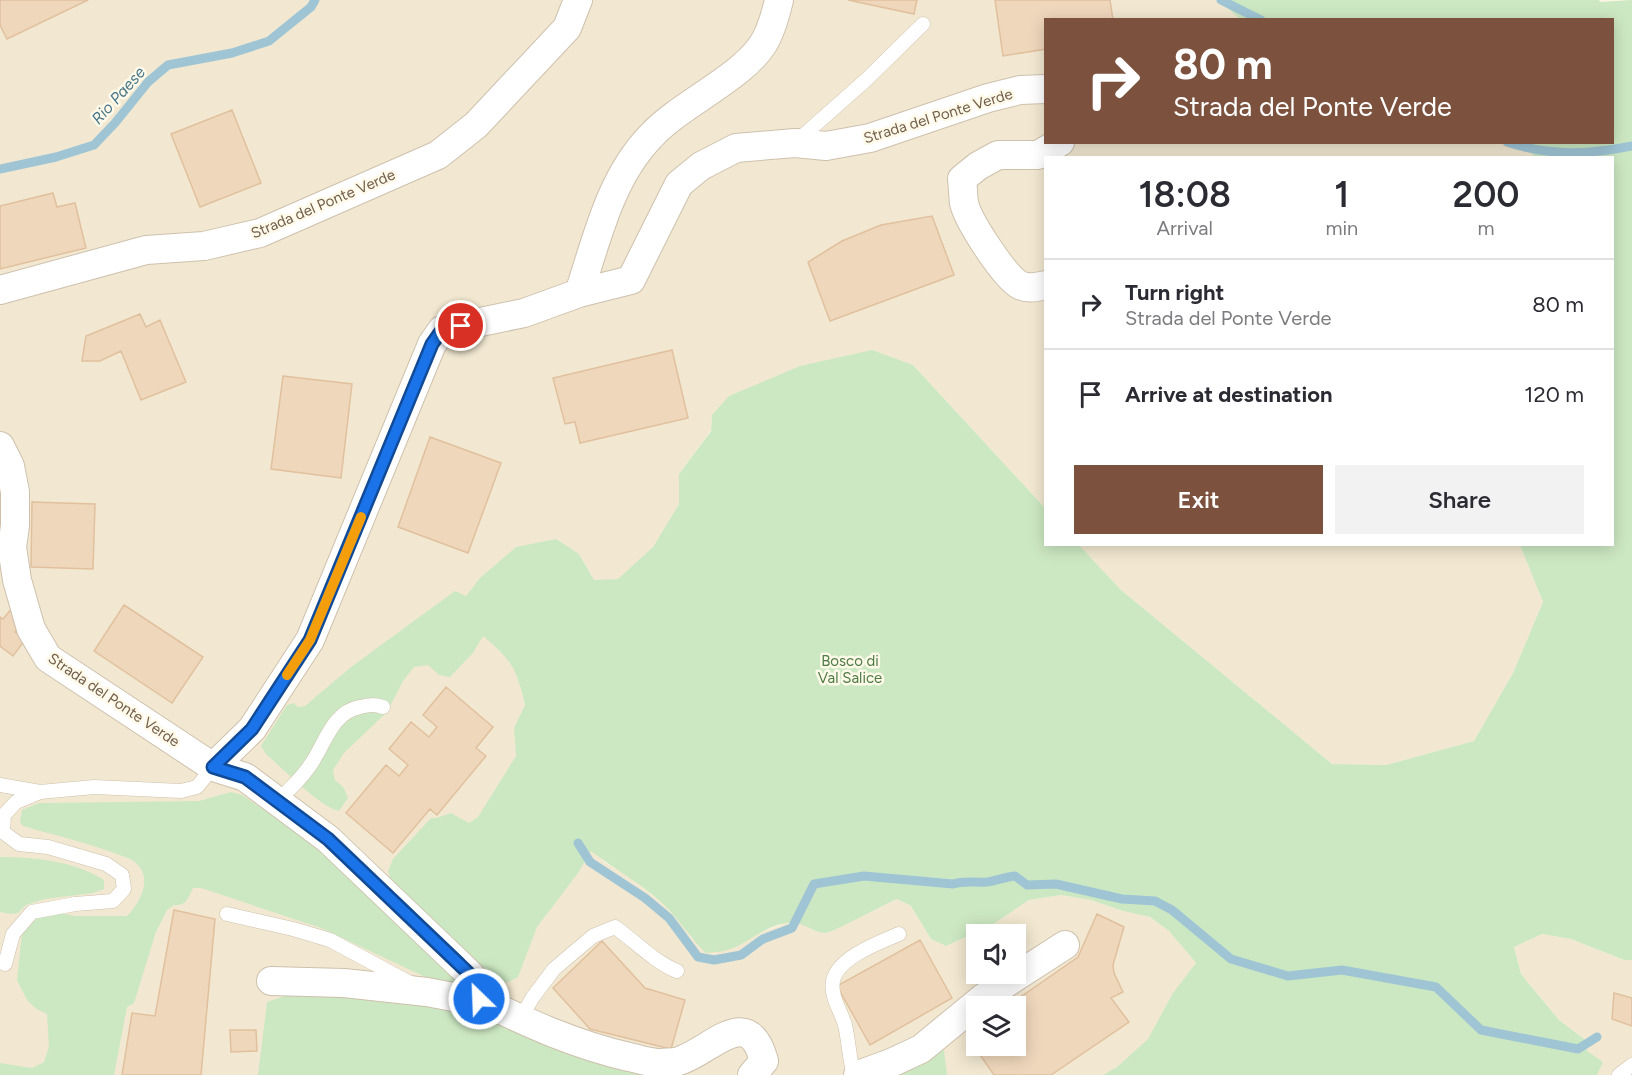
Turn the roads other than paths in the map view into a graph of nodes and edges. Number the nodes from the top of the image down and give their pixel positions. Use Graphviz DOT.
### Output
graph roads {
  1 [pos="578,0"];
  2 [pos="779,0"];
  3 [pos="922,24"];
  4 [pos="1044,89"];
  5 [pos="795,142"];
  6 [pos="1057,144"];
  7 [pos="1044,285"];
  8 [pos="0,290"];
  9 [pos="579,292"];
  10 [pos="0,446"];
  11 [pos="382,707"];
  12 [pos="213,767"];
  13 [pos="0,785"];
  14 [pos="40,792"];
  15 [pos="276,802"];
  16 [pos="2,816"];
  17 [pos="227,914"];
  18 [pos="899,934"];
  19 [pos="1065,945"];
  20 [pos="5,964"];
  21 [pos="677,971"];
  22 [pos="272,981"];
  23 [pos="427,992"];
  24 [pos="479,999"];
  25 [pos="520,1019"];
  26 [pos="1632,1065"];
  27 [pos="763,1070"];
  28 [pos="856,1075"];
  29 [pos="1619,1075"];
  1 -- 8 [label="street, Strada del Ponte Verde"];
  2 -- 9 [label="street"];
  3 -- 5 [label="lane"];
  4 -- 5 [label="street, Strada del Ponte Verde"];
  5 -- 9 [label="street, Strada del Ponte Verde"];
  6 -- 7 [label="street"];
  9 -- 12 [label="street, Strada del Ponte Verde"];
  10 -- 12 [label="street, Strada del Ponte Verde"];
  11 -- 15 [label="lane"];
  12 -- 14 [label="lane"];
  12 -- 15 [label="street, Strada del Ponte Verde"];
  13 -- 14 [label="lane"];
  14 -- 16 [label="lane"];
  15 -- 24 [label="street, Strada del Ponte Verde"];
  16 -- 20 [label="lane"];
  17 -- 23 [label="lane"];
  18 -- 28 [label="lane"];
  19 -- 28 [label="street"];
  21 -- 25 [label="lane"];
  22 -- 23 [label="street"];
  23 -- 24 [label="street"];
  24 -- 25 [label="street"];
  25 -- 27 [label="street"];
  26 -- 29 [label="lane"];
}
